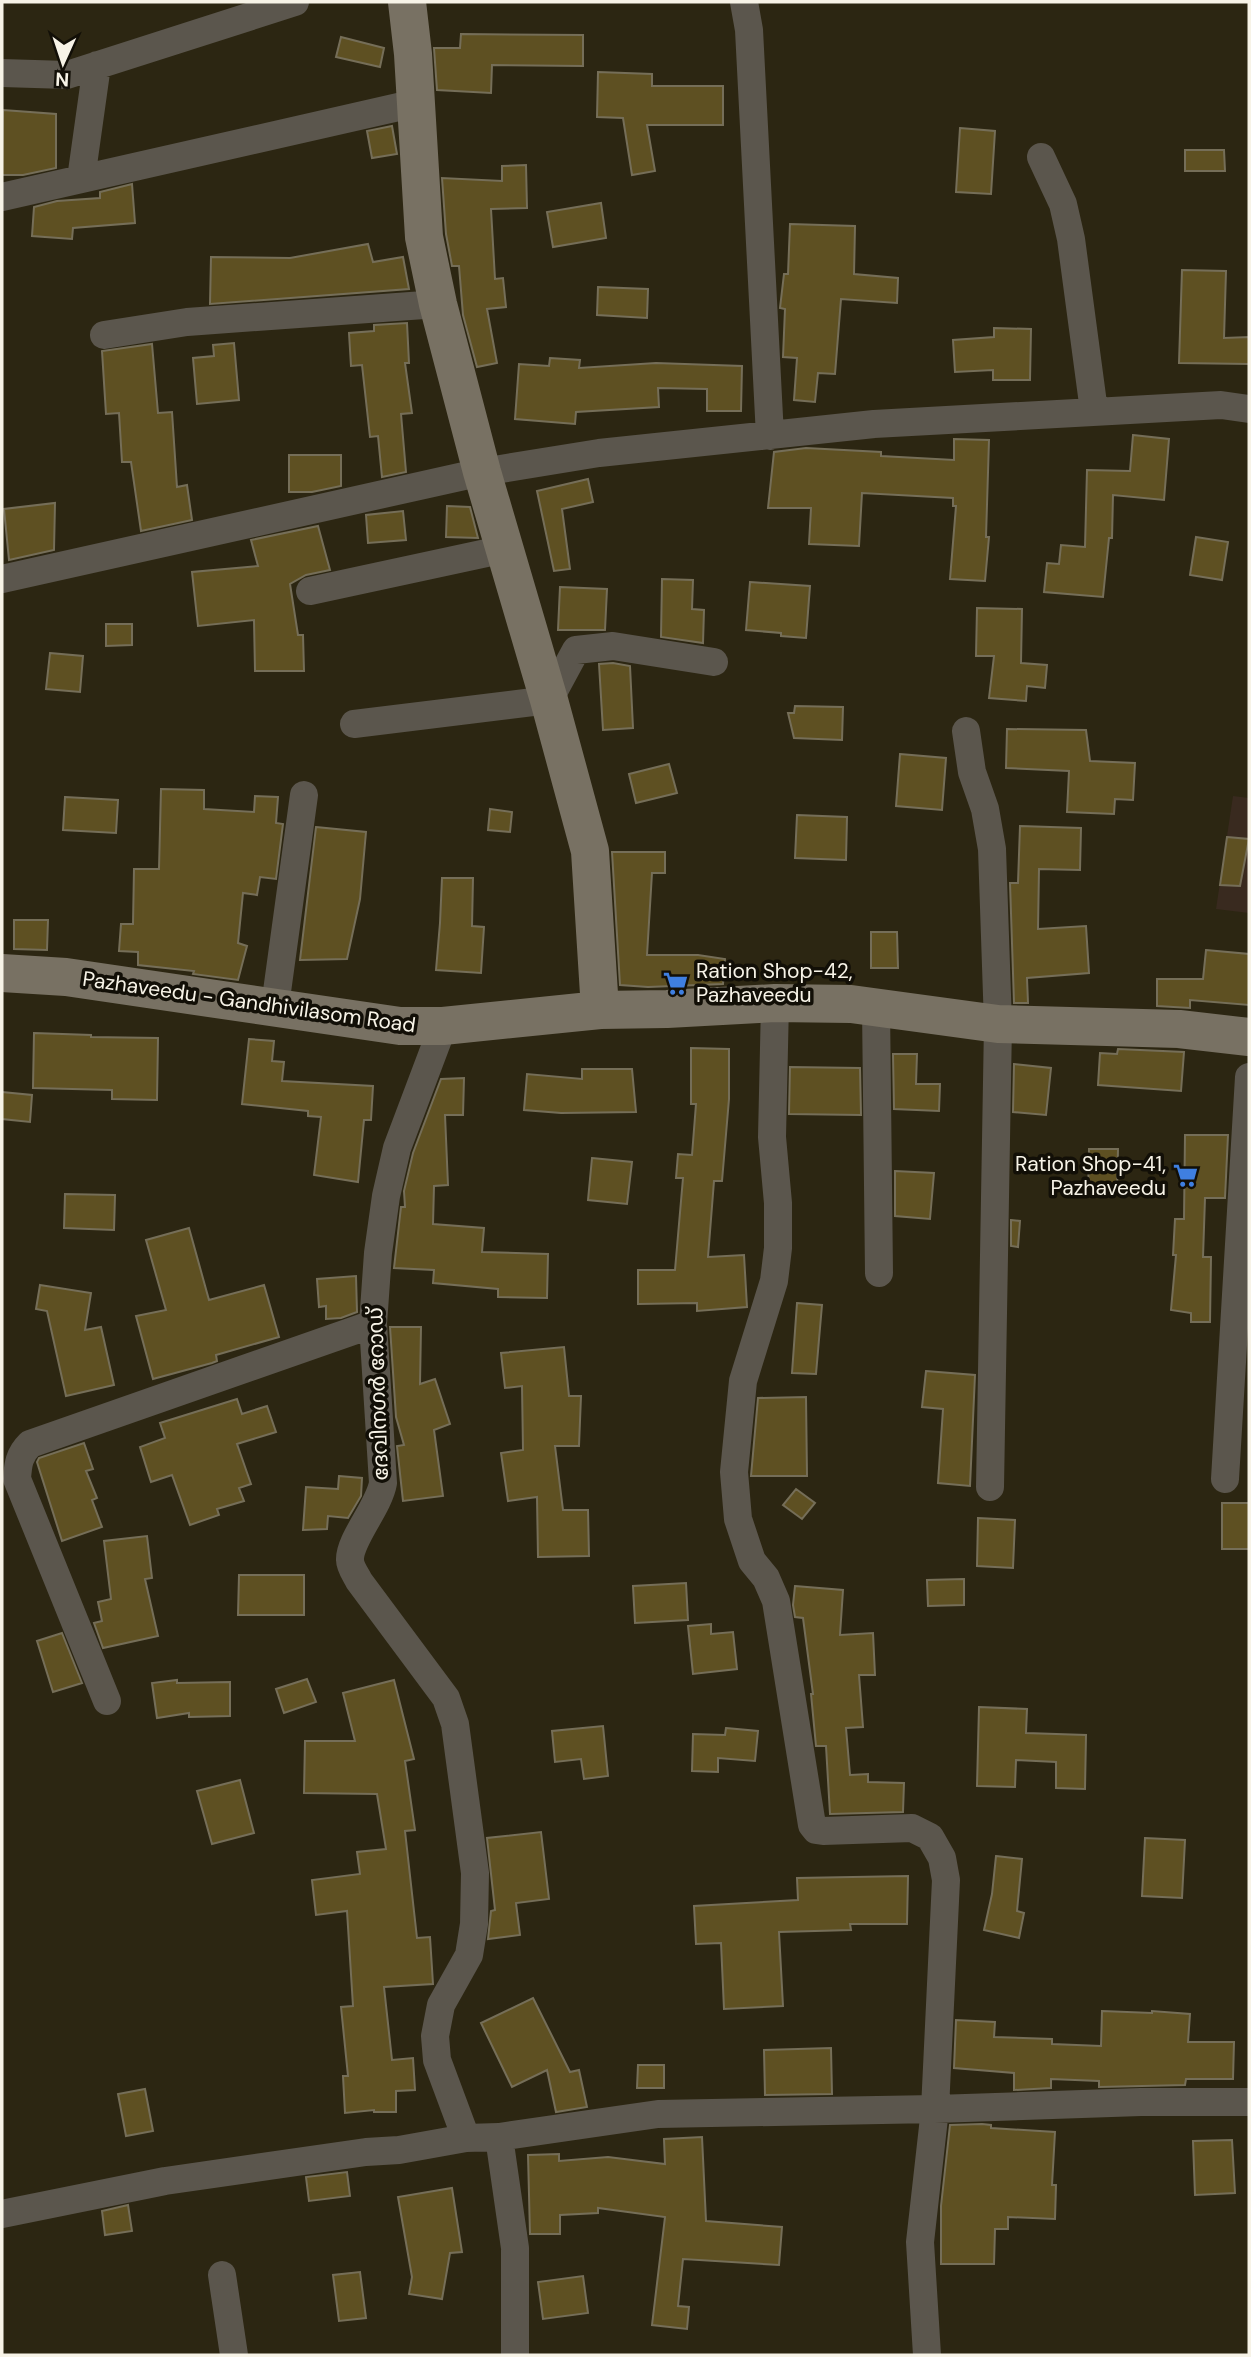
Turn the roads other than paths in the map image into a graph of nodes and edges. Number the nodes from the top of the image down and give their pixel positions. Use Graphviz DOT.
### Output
graph roads {
  1 [pos="295,2"];
  2 [pos="407,2"];
  3 [pos="744,2"];
  4 [pos="97,65"];
  5 [pos="2,73"];
  6 [pos="416,103"];
  7 [pos="1041,157"];
  8 [pos="81,179"];
  9 [pos="2,197"];
  10 [pos="438,304"];
  11 [pos="104,335"];
  12 [pos="1249,409"];
  13 [pos="1094,411"];
  14 [pos="769,436"];
  15 [pos="482,472"];
  16 [pos="505,548"];
  17 [pos="2,579"];
  18 [pos="310,591"];
  19 [pos="714,662"];
  20 [pos="549,700"];
  21 [pos="354,724"];
  22 [pos="965,731"];
  23 [pos="304,795"];
  24 [pos="2,973"];
  25 [pos="775,1003"];
  26 [pos="275,1006"];
  27 [pos="876,1007"];
  28 [pos="600,1010"];
  29 [pos="998,1024"];
  30 [pos="443,1026"];
  31 [pos="1249,1037"];
  32 [pos="1249,1077"];
  33 [pos="1247,1149"];
  34 [pos="879,1273"];
  35 [pos="373,1324"];
  36 [pos="10,1463"];
  37 [pos="1225,1479"];
  38 [pos="990,1487"];
  39 [pos="107,1701"];
  40 [pos="1249,2102"];
  41 [pos="935,2109"];
  42 [pos="499,2137"];
  43 [pos="466,2138"];
  44 [pos="2,2214"];
  45 [pos="222,2276"];
  46 [pos="234,2355"];
  47 [pos="515,2355"];
  48 [pos="927,2355"];
  1 -- 4 [label="street"];
  2 -- 6 [label="street"];
  3 -- 14 [label="street"];
  4 -- 5 [label="street"];
  4 -- 8 [label="street"];
  6 -- 8 [label="street"];
  6 -- 10 [label="street"];
  7 -- 13 [label="street"];
  8 -- 9 [label="street"];
  10 -- 11 [label="street"];
  10 -- 15 [label="street"];
  12 -- 13 [label="street"];
  13 -- 14 [label="street"];
  14 -- 15 [label="street"];
  15 -- 16 [label="street"];
  15 -- 17 [label="street"];
  16 -- 18 [label="street"];
  16 -- 20 [label="street"];
  19 -- 20 [label="street"];
  20 -- 21 [label="street"];
  20 -- 28 [label="street"];
  22 -- 29 [label="street"];
  23 -- 26 [label="street"];
  24 -- 26 [label="street, Pazhaveedu - Gandhivilasom Road"];
  25 -- 27 [label="street, Pazhaveedu - Gandhivilasom Road"];
  25 -- 28 [label="street, Pazhaveedu - Gandhivilasom Road"];
  25 -- 41 [label="street"];
  26 -- 30 [label="street, Pazhaveedu - Gandhivilasom Road"];
  27 -- 29 [label="street, Pazhaveedu - Gandhivilasom Road"];
  27 -- 34 [label="street"];
  28 -- 30 [label="street, Pazhaveedu - Gandhivilasom Road"];
  29 -- 31 [label="street, Pazhaveedu - Gandhivilasom Road"];
  29 -- 38 [label="street"];
  30 -- 35 [label="street, ദേവിനഗർ റോഡ്"];
  32 -- 33 [label="street"];
  33 -- 37 [label="street"];
  35 -- 36 [label="street"];
  35 -- 43 [label="street, ദേവിനഗർ റോഡ്"];
  36 -- 39 [label="street"];
  40 -- 41 [label="street"];
  41 -- 42 [label="street"];
  41 -- 48 [label="street"];
  42 -- 43 [label="street"];
  42 -- 47 [label="street"];
  43 -- 44 [label="street"];
  45 -- 46 [label="street"];
}
